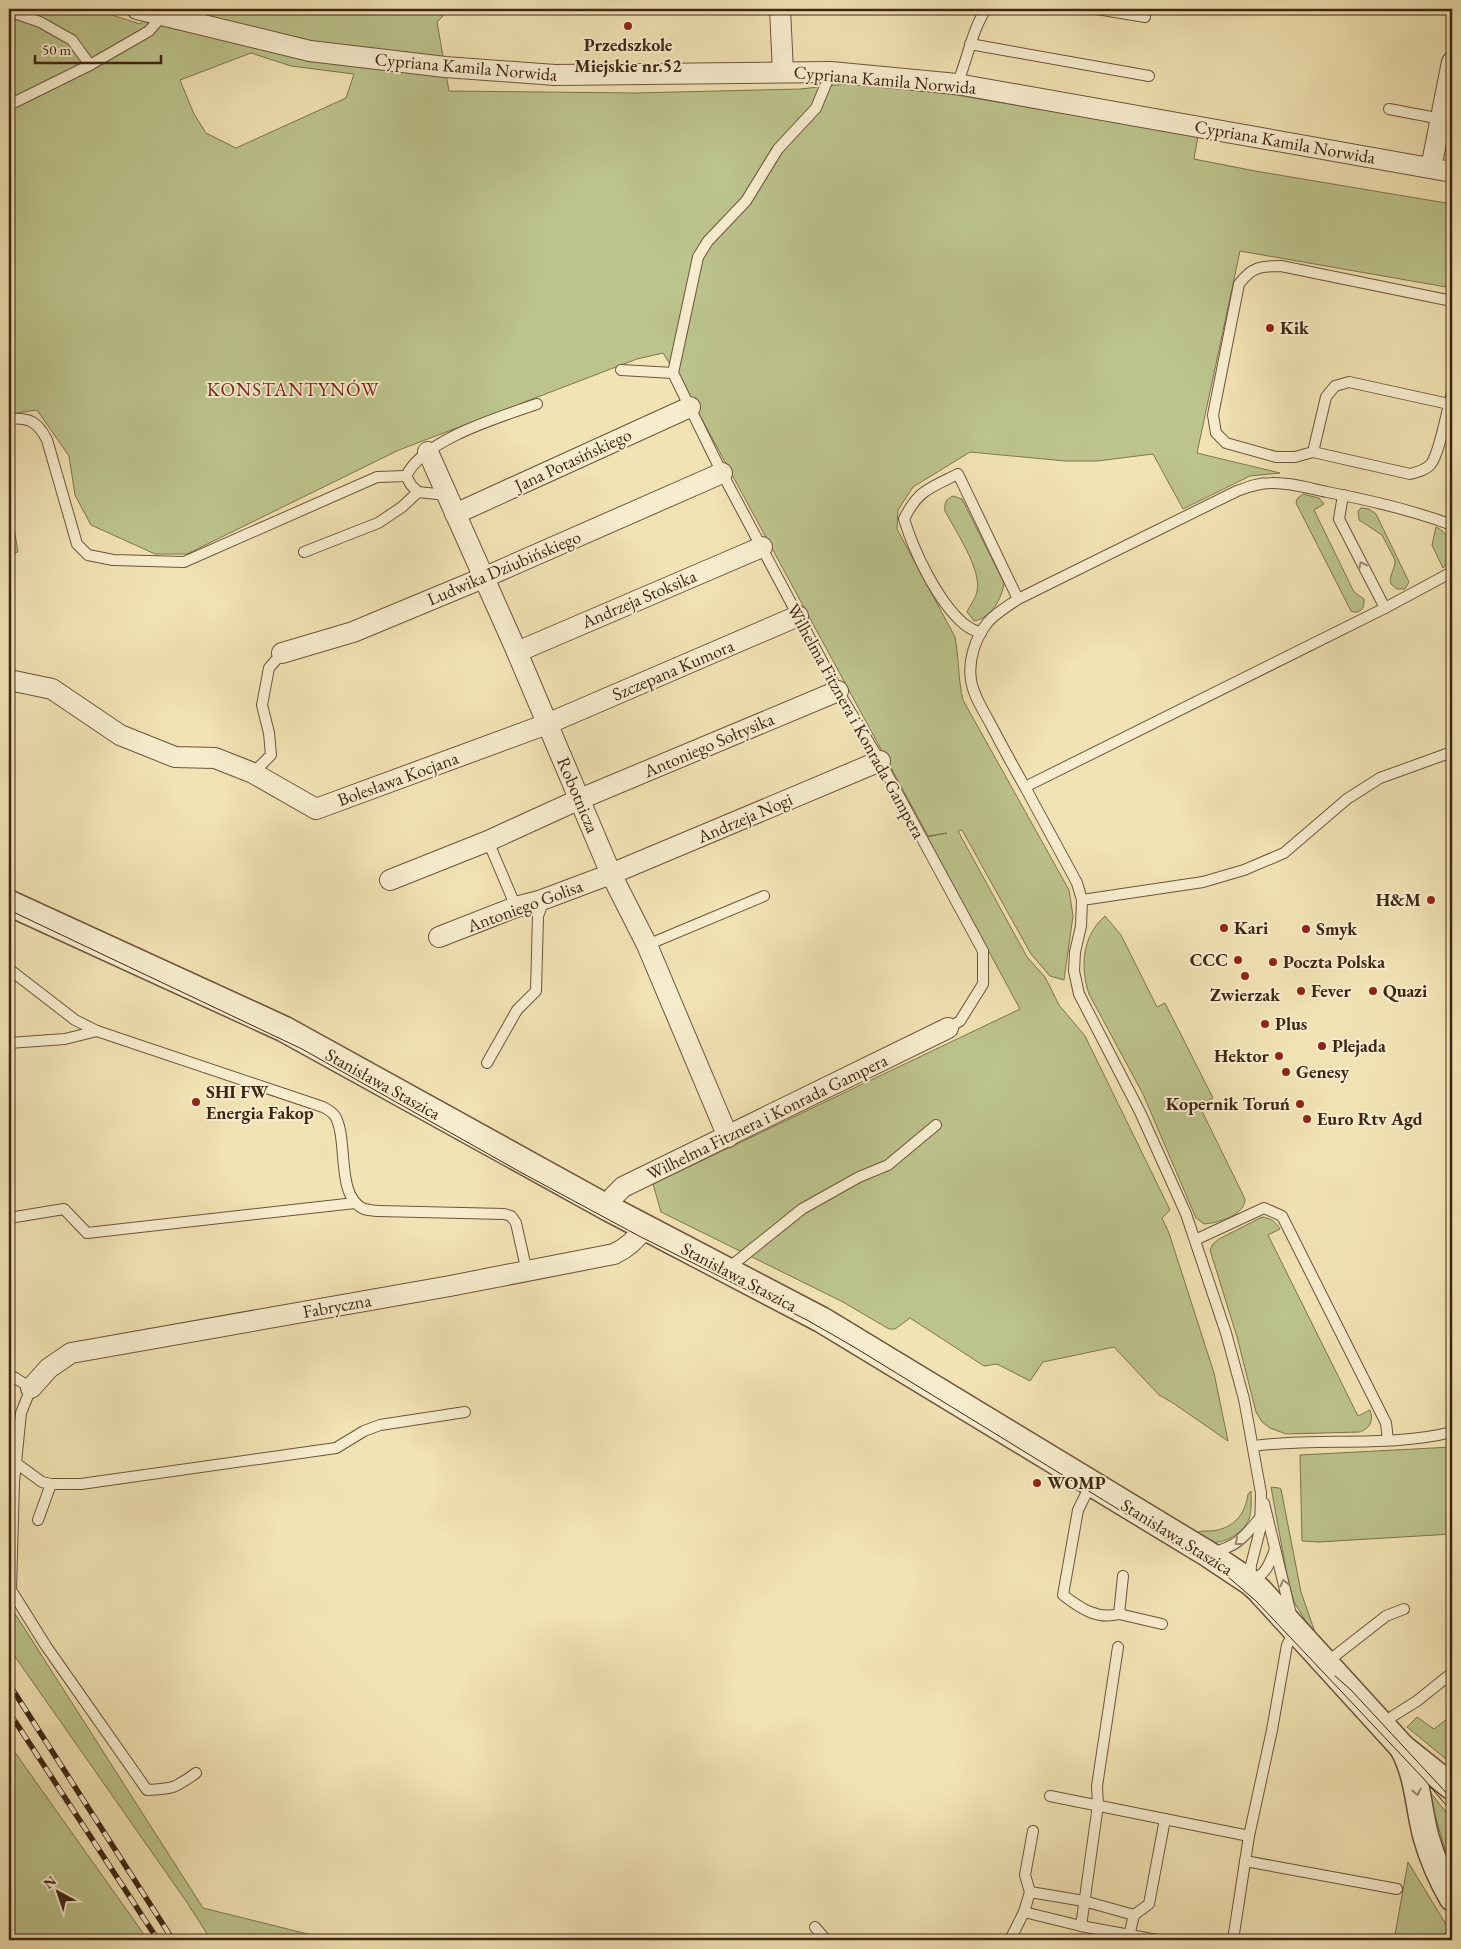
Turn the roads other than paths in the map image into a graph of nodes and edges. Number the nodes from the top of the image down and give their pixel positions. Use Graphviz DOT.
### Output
graph roads {
  1 [pos="780,9"];
  2 [pos="986,9"];
  3 [pos="1097,9"];
  4 [pos="9,11"];
  5 [pos="147,11"];
  6 [pos="1145,17"];
  7 [pos="970,44"];
  8 [pos="1452,62"];
  9 [pos="90,65"];
  10 [pos="783,72"];
  11 [pos="831,72"];
  12 [pos="1149,76"];
  13 [pos="957,84"];
  14 [pos="9,105"];
  15 [pos="1389,109"];
  16 [pos="1447,120"];
  17 [pos="1431,168"];
  18 [pos="1452,172"];
  19 [pos="1452,301"];
  20 [pos="621,370"];
  21 [pos="673,373"];
  22 [pos="1452,393"];
  23 [pos="537,404"];
  24 [pos="1450,405"];
  25 [pos="690,407"];
  26 [pos="9,419"];
  27 [pos="428,452"];
  28 [pos="1313,452"];
  29 [pos="722,472"];
  30 [pos="406,476"];
  31 [pos="446,491"];
  32 [pos="418,492"];
  33 [pos="1343,495"];
  34 [pos="456,514"];
  35 [pos="1452,525"];
  36 [pos="762,547"];
  37 [pos="304,552"];
  38 [pos="1452,572"];
  39 [pos="483,578"];
  40 [pos="1018,599"];
  41 [pos="1385,608"];
  42 [pos="798,616"];
  43 [pos="981,633"];
  44 [pos="517,652"];
  45 [pos="282,653"];
  46 [pos="14,681"];
  47 [pos="838,691"];
  48 [pos="547,724"];
  49 [pos="1452,752"];
  50 [pos="880,761"];
  51 [pos="253,773"];
  52 [pos="1024,787"];
  53 [pos="580,799"];
  54 [pos="488,841"];
  55 [pos="611,874"];
  56 [pos="390,880"];
  57 [pos="764,896"];
  58 [pos="1082,900"];
  59 [pos="539,901"];
  60 [pos="9,903"];
  61 [pos="516,907"];
  62 [pos="439,937"];
  63 [pos="647,945"];
  64 [pos="9,969"];
  65 [pos="948,1028"];
  66 [pos="97,1031"];
  67 [pos="9,1043"];
  68 [pos="487,1063"];
  69 [pos="936,1125"];
  70 [pos="728,1137"];
  71 [pos="356,1203"];
  72 [pos="608,1208"];
  73 [pos="9,1218"];
  74 [pos="644,1228"];
  75 [pos="1195,1240"];
  76 [pos="527,1272"];
  77 [pos="730,1272"];
  78 [pos="9,1374"];
  79 [pos="31,1388"];
  80 [pos="465,1412"];
  81 [pos="1452,1432"];
  82 [pos="1388,1440"];
  83 [pos="1254,1446"];
  84 [pos="16,1463"];
  85 [pos="1091,1483"];
  86 [pos="51,1484"];
  87 [pos="1261,1493"];
  88 [pos="1260,1518"];
  89 [pos="38,1520"];
  90 [pos="1275,1548"];
  91 [pos="1208,1554"];
  92 [pos="1123,1576"];
  93 [pos="1250,1582"];
  94 [pos="1404,1609"];
  95 [pos="1119,1614"];
  96 [pos="1162,1624"];
  97 [pos="1295,1631"];
  98 [pos="1118,1647"];
  99 [pos="1328,1666"];
  100 [pos="1452,1673"];
  101 [pos="1382,1726"];
  102 [pos="1402,1748"];
  103 [pos="196,1773"];
  104 [pos="1452,1787"];
  105 [pos="1050,1796"];
  106 [pos="1098,1805"];
  107 [pos="1166,1819"];
  108 [pos="1033,1831"];
  109 [pos="1249,1836"];
  110 [pos="1245,1861"];
  111 [pos="1397,1890"];
  112 [pos="1030,1892"];
  113 [pos="1452,1898"];
  114 [pos="1084,1901"];
  115 [pos="1024,1912"];
  116 [pos="1134,1915"];
  117 [pos="1081,1926"];
  118 [pos="815,1927"];
  119 [pos="1129,1936"];
  120 [pos="826,1940"];
  121 [pos="1010,1940"];
  122 [pos="1157,1940"];
  123 [pos="1233,1940"];
  1 -- 10 [label="street"];
  2 -- 7 [label="lane"];
  3 -- 6 [label="lane"];
  4 -- 9 [label="lane"];
  5 -- 9 [label="lane"];
  5 -- 10 [label="street, Cypriana Kamila Norwida"];
  7 -- 12 [label="lane"];
  7 -- 13 [label="lane"];
  8 -- 16 [label="street"];
  9 -- 14 [label="lane"];
  10 -- 11 [label="street, Cypriana Kamila Norwida"];
  11 -- 13 [label="street, Cypriana Kamila Norwida"];
  11 -- 21 [label="lane"];
  13 -- 17 [label="street, Cypriana Kamila Norwida"];
  15 -- 16 [label="lane"];
  16 -- 17 [label="street"];
  17 -- 18 [label="street, Cypriana Kamila Norwida"];
  19 -- 28 [label="lane"];
  20 -- 21 [label="lane"];
  21 -- 25 [label="lane, Wilhelma Fitznera i Konrada Gampera"];
  22 -- 24 [label="lane"];
  23 -- 27 [label="lane"];
  24 -- 28 [label="lane"];
  24 -- 28 [label="lane"];
  25 -- 29 [label="lane, Wilhelma Fitznera i Konrada Gampera"];
  25 -- 34 [label="street, Jana Potasińskiego"];
  26 -- 30 [label="lane"];
  27 -- 30 [label="lane"];
  27 -- 31 [label="street, Robotnicza"];
  29 -- 36 [label="lane, Wilhelma Fitznera i Konrada Gampera"];
  29 -- 39 [label="street, Ludwika Dziubińskiego"];
  30 -- 32 [label="lane"];
  31 -- 32 [label="lane"];
  31 -- 34 [label="street, Robotnicza"];
  32 -- 37 [label="lane"];
  33 -- 35 [label="lane"];
  33 -- 40 [label="lane"];
  41 -- 33 [label="lane, one-way"];
  34 -- 39 [label="street, Robotnicza"];
  36 -- 42 [label="lane, Wilhelma Fitznera i Konrada Gampera"];
  36 -- 44 [label="street, Andrzeja Stoksika"];
  38 -- 41 [label="lane"];
  39 -- 44 [label="street, Robotnicza"];
  39 -- 45 [label="street, Ludwika Dziubińskiego"];
  40 -- 43 [label="lane"];
  40 -- 43 [label="lane"];
  41 -- 52 [label="lane"];
  42 -- 47 [label="lane, Wilhelma Fitznera i Konrada Gampera"];
  42 -- 48 [label="street, Szczepana Kumora"];
  43 -- 52 [label="lane"];
  44 -- 48 [label="street, Robotnicza"];
  45 -- 51 [label="lane"];
  46 -- 51 [label="street, Bolesława Kocjana"];
  47 -- 50 [label="lane, Wilhelma Fitznera i Konrada Gampera"];
  47 -- 53 [label="street, Antoniego Sołtysika"];
  48 -- 51 [label="street, Bolesława Kocjana"];
  48 -- 53 [label="street, Robotnicza"];
  49 -- 58 [label="lane"];
  50 -- 55 [label="street, Andrzeja Nogi"];
  50 -- 65 [label="lane, Wilhelma Fitznera i Konrada Gampera"];
  52 -- 58 [label="lane"];
  53 -- 54 [label="street, Antoniego Sołtysika"];
  53 -- 55 [label="street, Robotnicza"];
  54 -- 56 [label="street, Antoniego Sołtysika"];
  54 -- 61 [label="lane"];
  55 -- 59 [label="street, Antoniego Golisa"];
  55 -- 63 [label="street, Robotnicza"];
  57 -- 63 [label="lane"];
  58 -- 75 [label="lane"];
  59 -- 61 [label="street, Antoniego Golisa"];
  59 -- 68 [label="lane"];
  60 -- 72 [label="street, Stanisława Staszica"];
  61 -- 62 [label="street, Antoniego Golisa"];
  63 -- 70 [label="street, Robotnicza"];
  64 -- 66 [label="lane"];
  65 -- 70 [label="street, Wilhelma Fitznera i Konrada Gampera"];
  66 -- 67 [label="lane"];
  66 -- 71 [label="lane"];
  69 -- 77 [label="lane"];
  70 -- 72 [label="street, Wilhelma Fitznera i Konrada Gampera"];
  71 -- 73 [label="lane"];
  71 -- 76 [label="lane"];
  72 -- 74 [label="street, Stanisława Staszica"];
  74 -- 76 [label="street, Fabryczna"];
  74 -- 77 [label="street, Stanisława Staszica"];
  75 -- 82 [label="lane"];
  75 -- 83 [label="lane"];
  76 -- 79 [label="street, Fabryczna"];
  77 -- 85 [label="street, Stanisława Staszica"];
  78 -- 79 [label="lane"];
  79 -- 84 [label="lane"];
  80 -- 86 [label="lane"];
  81 -- 82 [label="lane"];
  82 -- 83 [label="lane"];
  83 -- 87 [label="lane"];
  84 -- 86 [label="lane"];
  84 -- 103 [label="lane"];
  85 -- 91 [label="street, Stanisława Staszica"];
  85 -- 95 [label="lane"];
  86 -- 89 [label="lane"];
  87 -- 88 [label="lane"];
  87 -- 90 [label="lane"];
  88 -- 91 [label="lane, one-way"];
  88 -- 93 [label="lane"];
  90 -- 93 [label="lane"];
  97 -- 90 [label="lane, one-way"];
  91 -- 93 [label="street, Stanisława Staszica"];
  92 -- 95 [label="lane"];
  93 -- 97 [label="street, Stanisława Staszica"];
  94 -- 99 [label="lane"];
  95 -- 96 [label="lane"];
  97 -- 99 [label="street, Stanisława Staszica"];
  97 -- 109 [label="lane"];
  98 -- 106 [label="lane"];
  99 -- 101 [label="street, Stanisława Staszica"];
  100 -- 101 [label="lane"];
  101 -- 102 [label="street, Stanisława Staszica"];
  102 -- 104 [label="street, Stanisława Staszica"];
  102 -- 113 [label="street, Stanisława Staszica, one-way"];
  105 -- 106 [label="lane"];
  106 -- 107 [label="lane"];
  106 -- 114 [label="lane"];
  107 -- 109 [label="lane"];
  107 -- 116 [label="lane"];
  108 -- 112 [label="lane"];
  109 -- 110 [label="lane"];
  110 -- 111 [label="lane"];
  110 -- 123 [label="lane"];
  112 -- 114 [label="lane"];
  112 -- 115 [label="lane"];
  114 -- 116 [label="lane"];
  114 -- 117 [label="lane"];
  115 -- 117 [label="lane"];
  115 -- 121 [label="lane"];
  116 -- 119 [label="lane"];
  117 -- 119 [label="lane"];
  118 -- 120 [label="lane"];
  119 -- 122 [label="lane"];
}
